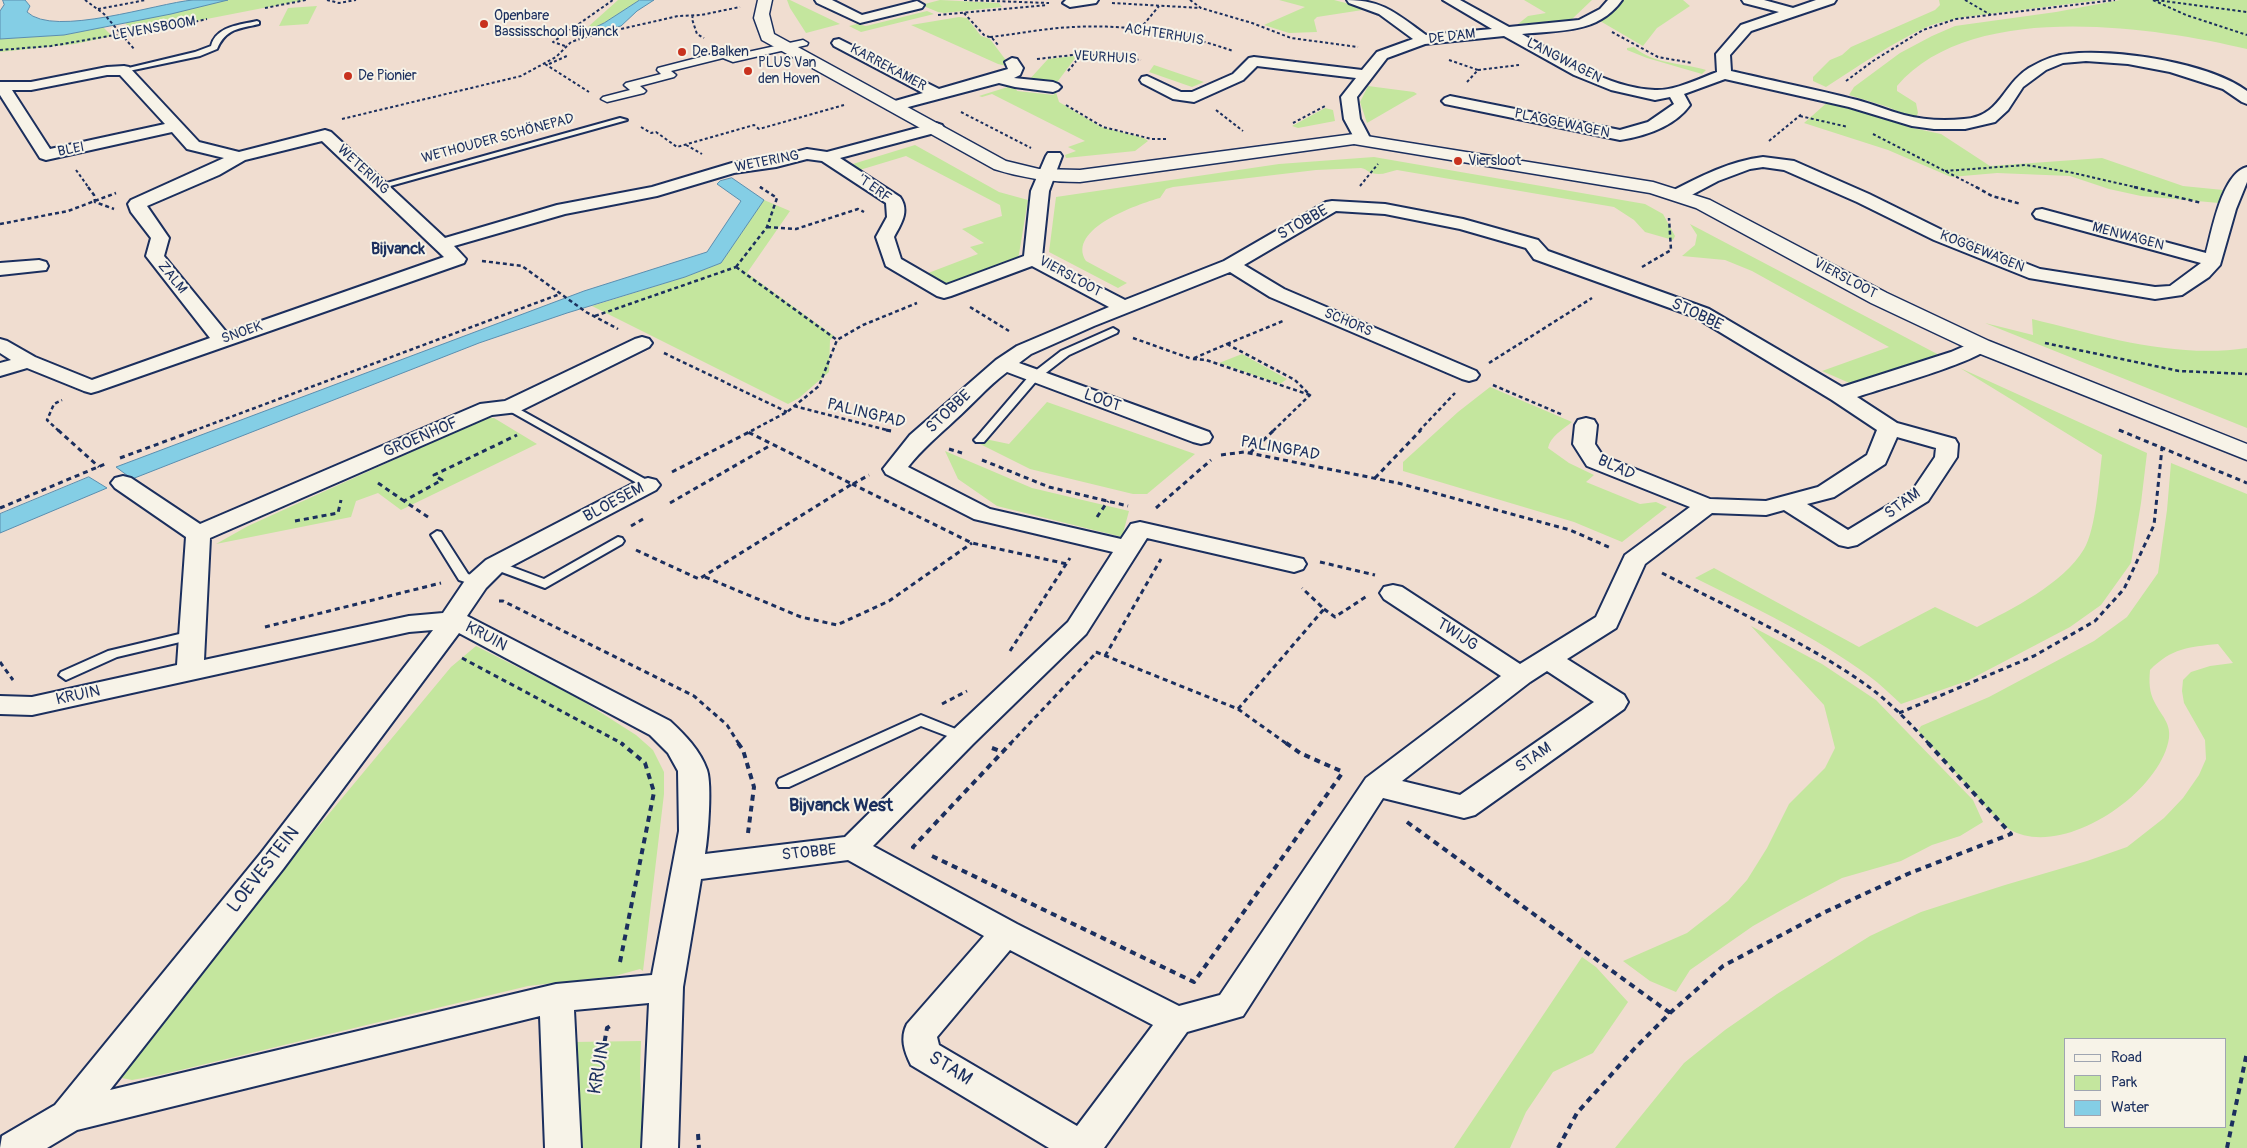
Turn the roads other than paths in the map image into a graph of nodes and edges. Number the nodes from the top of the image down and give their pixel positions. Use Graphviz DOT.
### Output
graph roads {
  1 [pos="822,0"];
  2 [pos="1090,0"];
  3 [pos="1354,0"];
  4 [pos="1450,0"];
  5 [pos="1749,0"];
  6 [pos="1828,0"];
  7 [pos="764,2"];
  8 [pos="1070,3"];
  9 [pos="1606,3"];
  10 [pos="918,4"];
  11 [pos="1793,12"];
  12 [pos="257,23"];
  13 [pos="1506,31"];
  14 [pos="1423,40"];
  15 [pos="803,43"];
  16 [pos="839,43"];
  17 [pos="785,47"];
  18 [pos="1012,62"];
  19 [pos="124,70"];
  20 [pos="1724,71"];
  21 [pos="1364,75"];
  22 [pos="1000,78"];
  23 [pos="1147,80"];
  24 [pos="1,86"];
  25 [pos="1053,87"];
  26 [pos="1675,92"];
  27 [pos="933,94"];
  28 [pos="607,99"];
  29 [pos="2247,99"];
  30 [pos="1450,101"];
  31 [pos="893,106"];
  32 [pos="623,120"];
  33 [pos="175,127"];
  34 [pos="936,128"];
  35 [pos="1363,140"];
  36 [pos="239,157"];
  37 [pos="827,157"];
  38 [pos="1050,163"];
  39 [pos="2244,179"];
  40 [pos="380,186"];
  41 [pos="1678,195"];
  42 [pos="2042,214"];
  43 [pos="443,244"];
  44 [pos="457,259"];
  45 [pos="1033,259"];
  46 [pos="2213,261"];
  47 [pos="1231,265"];
  48 [pos="39,266"];
  49 [pos="0,269"];
  50 [pos="1126,308"];
  51 [pos="1113,331"];
  52 [pos="222,340"];
  53 [pos="642,343"];
  54 [pos="0,345"];
  55 [pos="1980,346"];
  56 [pos="28,361"];
  57 [pos="1003,364"];
  58 [pos="0,370"];
  59 [pos="1469,375"];
  60 [pos="1034,376"];
  61 [pos="1840,395"];
  62 [pos="510,407"];
  63 [pos="1586,425"];
  64 [pos="1889,428"];
  65 [pos="1201,437"];
  66 [pos="980,440"];
  67 [pos="2247,454"];
  68 [pos="123,483"];
  69 [pos="648,485"];
  70 [pos="1787,502"];
  71 [pos="1707,506"];
  72 [pos="198,534"];
  73 [pos="437,535"];
  74 [pos="618,541"];
  75 [pos="1128,548"];
  76 [pos="1294,564"];
  77 [pos="495,565"];
  78 [pos="470,580"];
  79 [pos="1393,593"];
  80 [pos="448,628"];
  81 [pos="192,635"];
  82 [pos="1547,659"];
  83 [pos="190,672"];
  84 [pos="66,675"];
  85 [pos="1520,676"];
  86 [pos="0,705"];
  87 [pos="962,737"];
  88 [pos="784,783"];
  89 [pos="1373,791"];
  90 [pos="853,848"];
  91 [pos="688,869"];
  92 [pos="1006,933"];
  93 [pos="666,987"];
  94 [pos="556,998"];
  95 [pos="1176,1021"];
  96 [pos="68,1116"];
  97 [pos="15,1148"];
  98 [pos="563,1148"];
  99 [pos="660,1148"];
  1 -- 10 [label="street"];
  2 -- 8 [label="street"];
  3 -- 14 [label="street"];
  4 -- 13 [label="street, LANGWAGEN"];
  5 -- 11 [label="street"];
  6 -- 11 [label="street"];
  7 -- 17 [label="street, VIERSLOOT"];
  9 -- 13 [label="street, DE DAM"];
  11 -- 20 [label="street"];
  12 -- 19 [label="lane, LEVENSBOOM"];
  13 -- 14 [label="street, DE DAM"];
  13 -- 26 [label="street, LANGWAGEN"];
  14 -- 21 [label="street, DE DAM"];
  15 -- 17 [label="street"];
  16 -- 27 [label="street, KARREKAMER"];
  17 -- 28 [label="street"];
  17 -- 31 [label="street, VIERSLOOT"];
  18 -- 22 [label="street"];
  19 -- 24 [label="street, LEVENSBOOM"];
  19 -- 33 [label="street"];
  20 -- 26 [label="street, LANGWAGEN"];
  20 -- 29 [label="street"];
  21 -- 23 [label="street, VEURHUIS"];
  21 -- 35 [label="street, DE DAM"];
  22 -- 25 [label="street"];
  22 -- 27 [label="street"];
  24 -- 33 [label="street, BLEI"];
  26 -- 30 [label="street, PLAGGEWAGEN"];
  27 -- 31 [label="street"];
  31 -- 34 [label="street, VIERSLOOT"];
  32 -- 40 [label="lane, WETHOUDER SCHÖNEPAD"];
  33 -- 36 [label="street"];
  34 -- 37 [label="street, WETERING"];
  34 -- 38 [label="street, VIERSLOOT"];
  35 -- 38 [label="street, VIERSLOOT"];
  35 -- 41 [label="street, VIERSLOOT"];
  36 -- 40 [label="street, WETERING"];
  36 -- 52 [label="street, ZALM"];
  37 -- 43 [label="street, WETERING"];
  37 -- 45 [label="street, 'T ERF"];
  38 -- 45 [label="street, VIERSLOOT"];
  39 -- 46 [label="street"];
  40 -- 43 [label="street, WETERING"];
  41 -- 46 [label="street, KOGGEWAGEN"];
  41 -- 55 [label="street, VIERSLOOT"];
  42 -- 46 [label="street, MENWAGEN"];
  43 -- 44 [label="street, WETERING"];
  44 -- 52 [label="street, SNOEK"];
  45 -- 50 [label="street, VIERSLOOT"];
  47 -- 50 [label="street, STOBBE"];
  47 -- 59 [label="street, SCHORS"];
  47 -- 61 [label="street, STOBBE"];
  48 -- 49 [label="street"];
  50 -- 57 [label="street, STOBBE"];
  51 -- 60 [label="lane"];
  52 -- 56 [label="street, SNOEK"];
  53 -- 62 [label="street, GROENHOF"];
  54 -- 56 [label="street"];
  55 -- 61 [label="street"];
  55 -- 67 [label="street, VIERSLOOT"];
  56 -- 58 [label="street"];
  57 -- 60 [label="street, LOOT"];
  57 -- 75 [label="street, STOBBE"];
  60 -- 65 [label="street, LOOT"];
  60 -- 66 [label="lane"];
  61 -- 64 [label="street, STAM"];
  62 -- 69 [label="lane"];
  62 -- 72 [label="street, GROENHOF"];
  63 -- 71 [label="street, BLAD"];
  64 -- 70 [label="street"];
  64 -- 70 [label="street, STAM"];
  68 -- 72 [label="street"];
  69 -- 77 [label="street, BLOESEM"];
  70 -- 71 [label="street"];
  71 -- 82 [label="street"];
  72 -- 81 [label="street"];
  73 -- 78 [label="lane"];
  74 -- 77 [label="lane"];
  75 -- 76 [label="street, STOBBE"];
  75 -- 87 [label="street, STOBBE"];
  77 -- 78 [label="street, BLOESEM"];
  78 -- 80 [label="street, BLOESEM"];
  79 -- 85 [label="street, TWIJG"];
  80 -- 83 [label="street, KRUIN"];
  80 -- 91 [label="street, KRUIN"];
  80 -- 96 [label="street, LOEVESTEIN"];
  81 -- 83 [label="street"];
  81 -- 84 [label="lane"];
  82 -- 85 [label="street"];
  82 -- 89 [label="street, STAM"];
  83 -- 86 [label="street, KRUIN"];
  85 -- 89 [label="street"];
  87 -- 88 [label="lane"];
  87 -- 90 [label="street, STOBBE"];
  89 -- 95 [label="street"];
  90 -- 91 [label="street, STOBBE"];
  90 -- 92 [label="street"];
  91 -- 93 [label="street, KRUIN"];
  92 -- 95 [label="street"];
  92 -- 95 [label="street, STAM"];
  93 -- 94 [label="street, LOEVESTEIN"];
  93 -- 99 [label="street, KRUIN"];
  94 -- 96 [label="street, LOEVESTEIN"];
  94 -- 98 [label="street"];
  96 -- 97 [label="street, LOEVESTEIN"];
}
